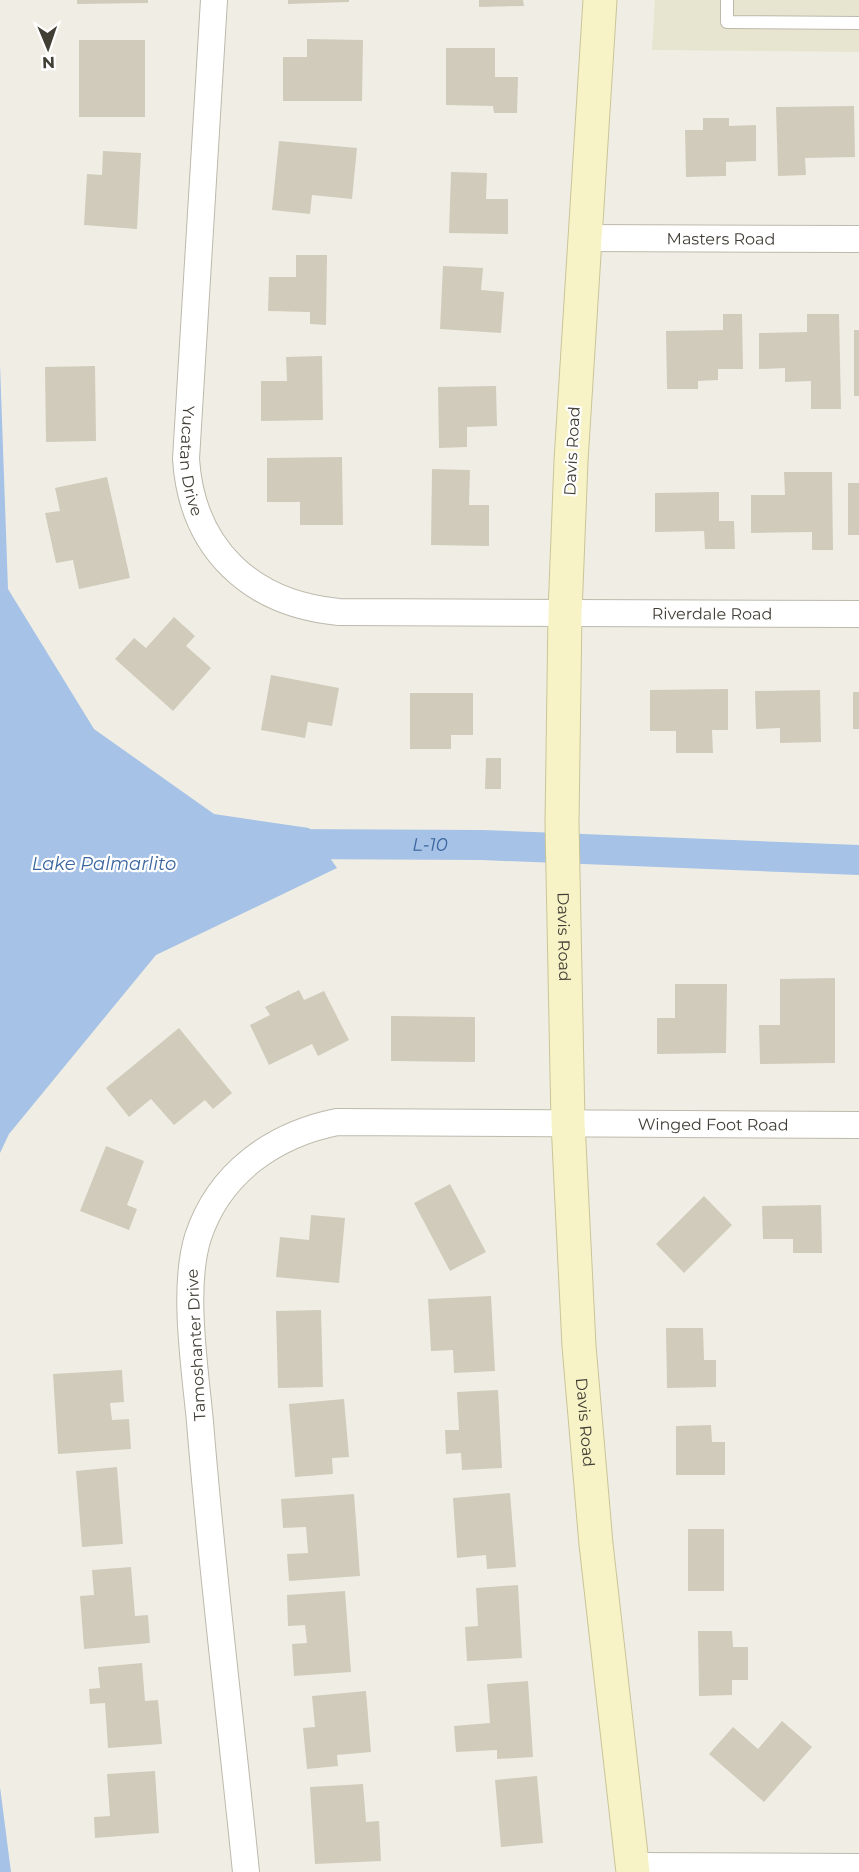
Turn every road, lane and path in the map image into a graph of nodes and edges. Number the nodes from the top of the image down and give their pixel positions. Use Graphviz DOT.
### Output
graph roads {
  1 [pos="214,0"];
  2 [pos="600,0"];
  3 [pos="727,0"];
  4 [pos="859,23"];
  5 [pos="585,238"];
  6 [pos="859,239"];
  7 [pos="565,613"];
  8 [pos="859,614"];
  9 [pos="568,1122"];
  10 [pos="859,1125"];
  11 [pos="859,1867"];
  12 [pos="633,1869"];
  13 [pos="246,1872"];
  1 -- 7 [label="street, Yucatan Drive"];
  2 -- 5 [label="street, Davis Road"];
  3 -- 4 [label="lane"];
  5 -- 6 [label="street, Masters Road"];
  5 -- 7 [label="street, Davis Road"];
  7 -- 8 [label="street, Riverdale Road"];
  7 -- 9 [label="street, Davis Road"];
  9 -- 10 [label="street, Winged Foot Road"];
  9 -- 12 [label="street, Davis Road"];
  9 -- 13 [label="street, Tamoshanter Drive"];
  11 -- 12 [label="street"];
}
